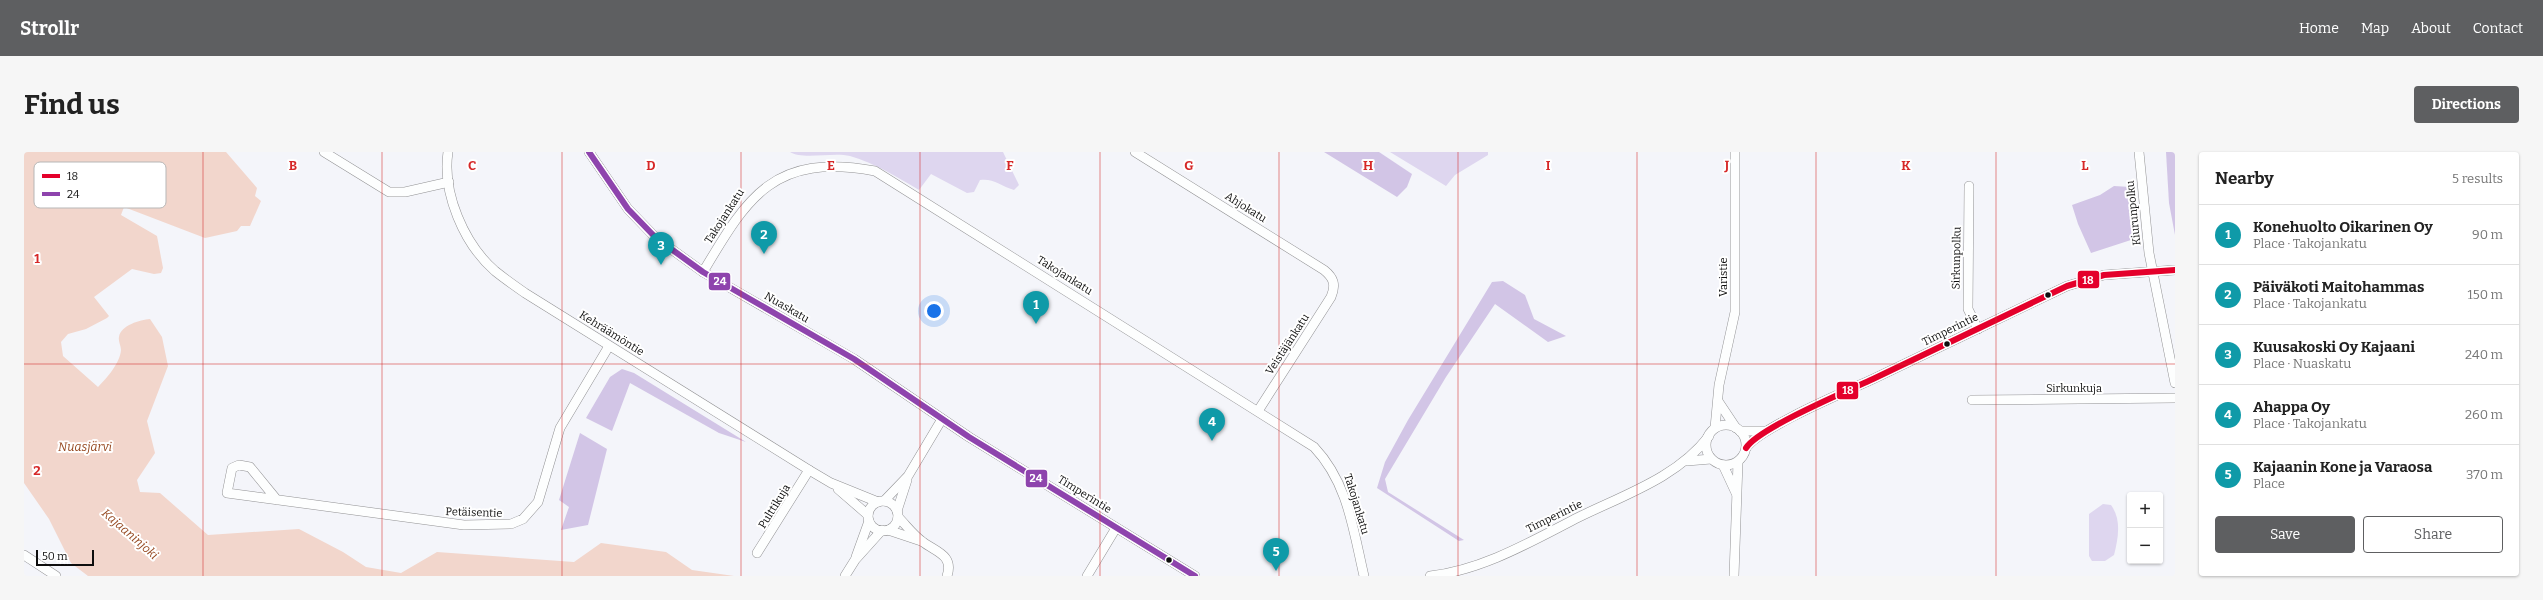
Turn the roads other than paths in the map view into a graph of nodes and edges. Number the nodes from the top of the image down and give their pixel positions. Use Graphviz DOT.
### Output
graph roads {
  1 [pos="324,152"];
  2 [pos="448,152"];
  3 [pos="589,152"];
  4 [pos="1135,152"];
  5 [pos="1735,152"];
  6 [pos="2139,152"];
  7 [pos="449,182"];
  8 [pos="1969,186"];
  9 [pos="2175,270"];
  10 [pos="703,272"];
  11 [pos="2152,272"];
  12 [pos="1334,290"];
  13 [pos="1978,329"];
  14 [pos="609,346"];
  15 [pos="2175,383"];
  16 [pos="2175,398"];
  17 [pos="1972,400"];
  18 [pos="1718,401"];
  19 [pos="1258,411"];
  20 [pos="942,419"];
  21 [pos="1715,428"];
  22 [pos="1738,429"];
  23 [pos="1766,431"];
  24 [pos="1709,436"];
  25 [pos="1746,448"];
  26 [pos="1711,459"];
  27 [pos="1682,462"];
  28 [pos="1738,462"];
  29 [pos="1723,465"];
  30 [pos="809,470"];
  31 [pos="908,476"];
  32 [pos="831,483"];
  33 [pos="1736,493"];
  34 [pos="277,500"];
  35 [pos="881,502"];
  36 [pos="897,514"];
  37 [pos="869,518"];
  38 [pos="1116,528"];
  39 [pos="885,530"];
  40 [pos="923,542"];
  41 [pos="757,553"];
  42 [pos="24,556"];
  43 [pos="855,560"];
  44 [pos="56,576"];
  45 [pos="845,576"];
  46 [pos="947,576"];
  47 [pos="1087,576"];
  48 [pos="1195,576"];
  49 [pos="1364,576"];
  50 [pos="1430,576"];
  51 [pos="1734,576"];
  1 -- 7 [label="street"];
  2 -- 7 [label="street, Kehräämöntie"];
  3 -- 10 [label="street, Nuaskatu"];
  4 -- 12 [label="street, Ahjokatu"];
  5 -- 18 [label="street, Varistie"];
  6 -- 11 [label="street, Kiurunpolku"];
  7 -- 14 [label="street, Kehräämöntie"];
  8 -- 13 [label="street, Sirkunpolku"];
  9 -- 11 [label="street, Timperintie"];
  10 -- 19 [label="street, Takojankatu"];
  10 -- 20 [label="street, Nuaskatu"];
  11 -- 13 [label="street, Timperintie"];
  11 -- 15 [label="street, Kiurunpolku"];
  12 -- 19 [label="street, Veistäjänkatu"];
  13 -- 23 [label="street, Timperintie"];
  14 -- 30 [label="street, Kehräämöntie"];
  14 -- 34 [label="street, Petäisentie"];
  16 -- 17 [label="street, Sirkunkuja"];
  18 -- 21 [label="street, Varistie"];
  18 -- 22 [label="street"];
  19 -- 49 [label="street, Takojankatu"];
  20 -- 31 [label="street"];
  20 -- 38 [label="street, Timperintie"];
  21 -- 22 [label="street"];
  21 -- 24 [label="street"];
  22 -- 23 [label="street, Timperintie"];
  22 -- 25 [label="street"];
  23 -- 25 [label="street, Timperintie"];
  24 -- 26 [label="street"];
  24 -- 27 [label="street, Timperintie"];
  25 -- 28 [label="street"];
  26 -- 27 [label="street, Timperintie"];
  26 -- 29 [label="street"];
  27 -- 50 [label="street, Timperintie"];
  28 -- 29 [label="street"];
  28 -- 33 [label="street"];
  29 -- 33 [label="street"];
  30 -- 32 [label="street, Kehräämöntie"];
  30 -- 41 [label="street, Pulttikuja"];
  31 -- 35 [label="street"];
  31 -- 36 [label="street"];
  32 -- 35 [label="street, Kehräämöntie"];
  32 -- 37 [label="street, Kehräämöntie"];
  33 -- 51 [label="street"];
  34 -- 34 [label="street, Petäisentie"];
  35 -- 36 [label="street"];
  35 -- 37 [label="street"];
  36 -- 39 [label="street"];
  36 -- 40 [label="street"];
  37 -- 39 [label="street"];
  37 -- 43 [label="street"];
  38 -- 47 [label="street"];
  38 -- 48 [label="street, Timperintie"];
  39 -- 40 [label="street"];
  39 -- 43 [label="street"];
  40 -- 46 [label="street"];
  42 -- 44 [label="street"];
  43 -- 45 [label="street"];
}
